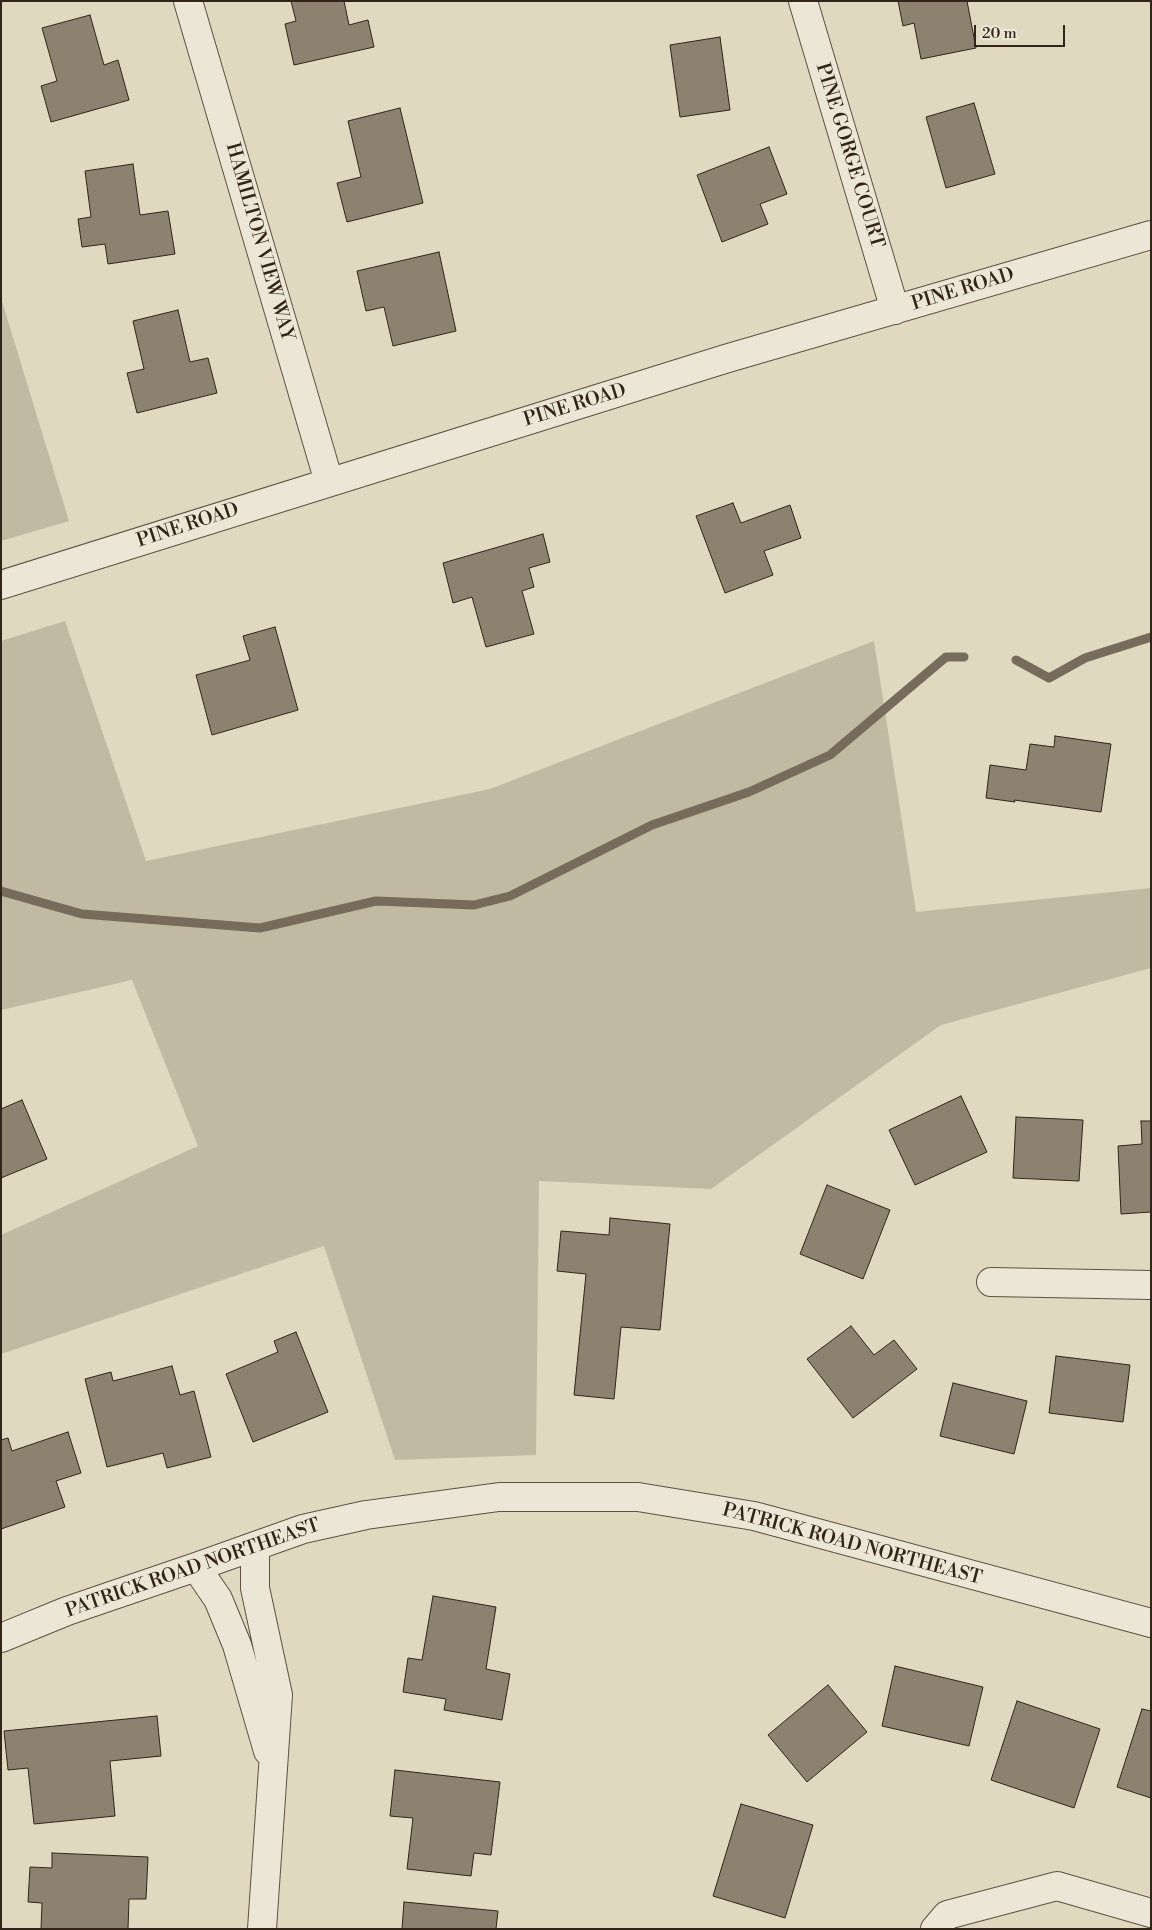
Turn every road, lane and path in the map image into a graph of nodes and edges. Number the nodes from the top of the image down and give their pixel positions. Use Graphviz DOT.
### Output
graph roads {
  1 [pos="188,1"];
  2 [pos="803,1"];
  3 [pos="1151,235"];
  4 [pos="896,310"];
  5 [pos="329,482"];
  6 [pos="1,585"];
  7 [pos="991,1282"];
  8 [pos="1151,1285"];
  9 [pos="255,1547"];
  10 [pos="196,1567"];
  11 [pos="1151,1623"];
  12 [pos="1,1638"];
  13 [pos="273,1766"];
  14 [pos="1151,1913"];
  15 [pos="262,1929"];
  16 [pos="935,1929"];
  1 -- 5 [label="street, HAMILTON VIEW WAY"];
  2 -- 4 [label="street, PINE GORGE COURT"];
  3 -- 4 [label="street, PINE ROAD"];
  4 -- 5 [label="street, PINE ROAD"];
  5 -- 6 [label="street, PINE ROAD"];
  7 -- 8 [label="street"];
  9 -- 10 [label="street, PATRICK ROAD NORTHEAST"];
  9 -- 11 [label="street, PATRICK ROAD NORTHEAST"];
  9 -- 13 [label="street"];
  10 -- 12 [label="street, PATRICK ROAD NORTHEAST"];
  10 -- 13 [label="street"];
  13 -- 15 [label="street"];
  14 -- 16 [label="street"];
}
